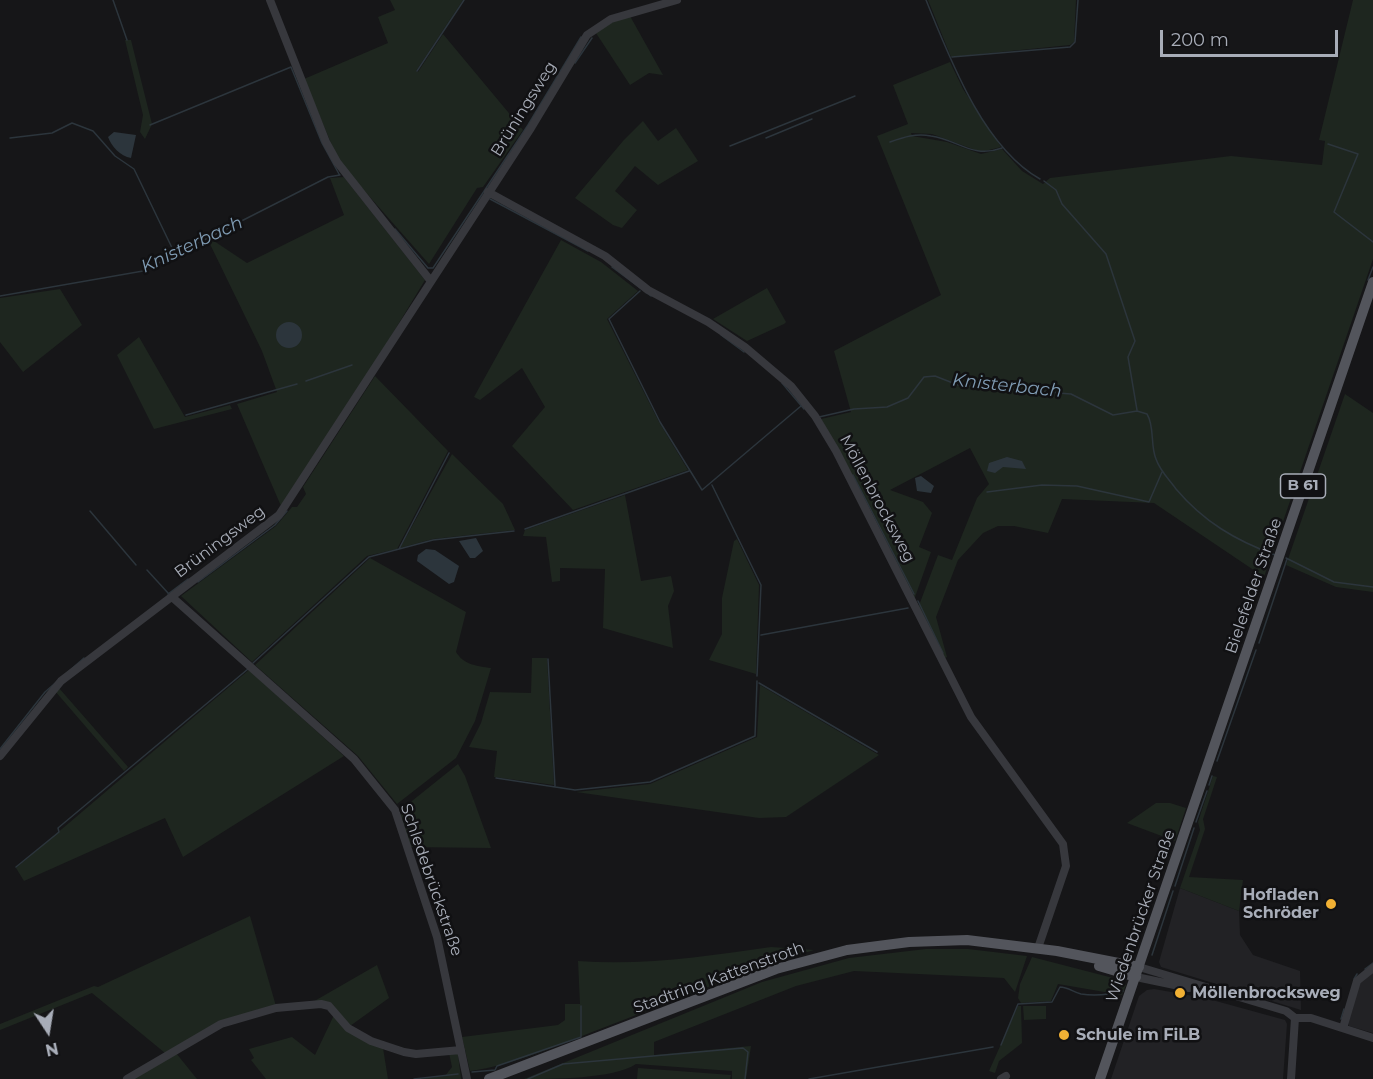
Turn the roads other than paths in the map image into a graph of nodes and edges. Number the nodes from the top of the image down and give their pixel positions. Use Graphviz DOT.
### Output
graph roads {
  1 [pos="270,0"];
  2 [pos="677,0"];
  3 [pos="488,192"];
  4 [pos="430,280"];
  5 [pos="1373,282"];
  6 [pos="172,597"];
  7 [pos="0,756"];
  8 [pos="1209,763"];
  9 [pos="1040,948"];
  10 [pos="1373,968"];
  11 [pos="1138,972"];
  12 [pos="1295,1018"];
  13 [pos="1343,1028"];
  14 [pos="1373,1038"];
  15 [pos="587,1043"];
  16 [pos="461,1050"];
  17 [pos="127,1079"];
  18 [pos="467,1079"];
  19 [pos="489,1079"];
  20 [pos="506,1079"];
  21 [pos="1100,1079"];
  22 [pos="1291,1079"];
  1 -- 4 [label="street"];
  2 -- 3 [label="street, Brüningsweg"];
  3 -- 4 [label="street, Brüningsweg"];
  3 -- 9 [label="street, Möllenbrocksweg"];
  4 -- 6 [label="street, Brüningsweg"];
  5 -- 8 [label="main road, Bielefelder Straße / B 61"];
  6 -- 7 [label="street, Brüningsweg"];
  6 -- 16 [label="street, Schledebrückstraße"];
  8 -- 11 [label="main road, Wiedenbrücker Straße / B 61"];
  9 -- 11 [label="main road, Stadtring Kattenstroth"];
  9 -- 15 [label="main road, Stadtring Kattenstroth"];
  10 -- 13 [label="street"];
  11 -- 12 [label="street"];
  11 -- 21 [label="main road, Wiedenbrücker Straße / B 61"];
  12 -- 13 [label="street"];
  12 -- 22 [label="street"];
  13 -- 14 [label="street"];
  15 -- 19 [label="main road, Stadtring Kattenstroth"];
  15 -- 20 [label="main road, Stadtring Kattenstroth"];
  16 -- 17 [label="street"];
  16 -- 18 [label="street, Schledebrückstraße"];
}
